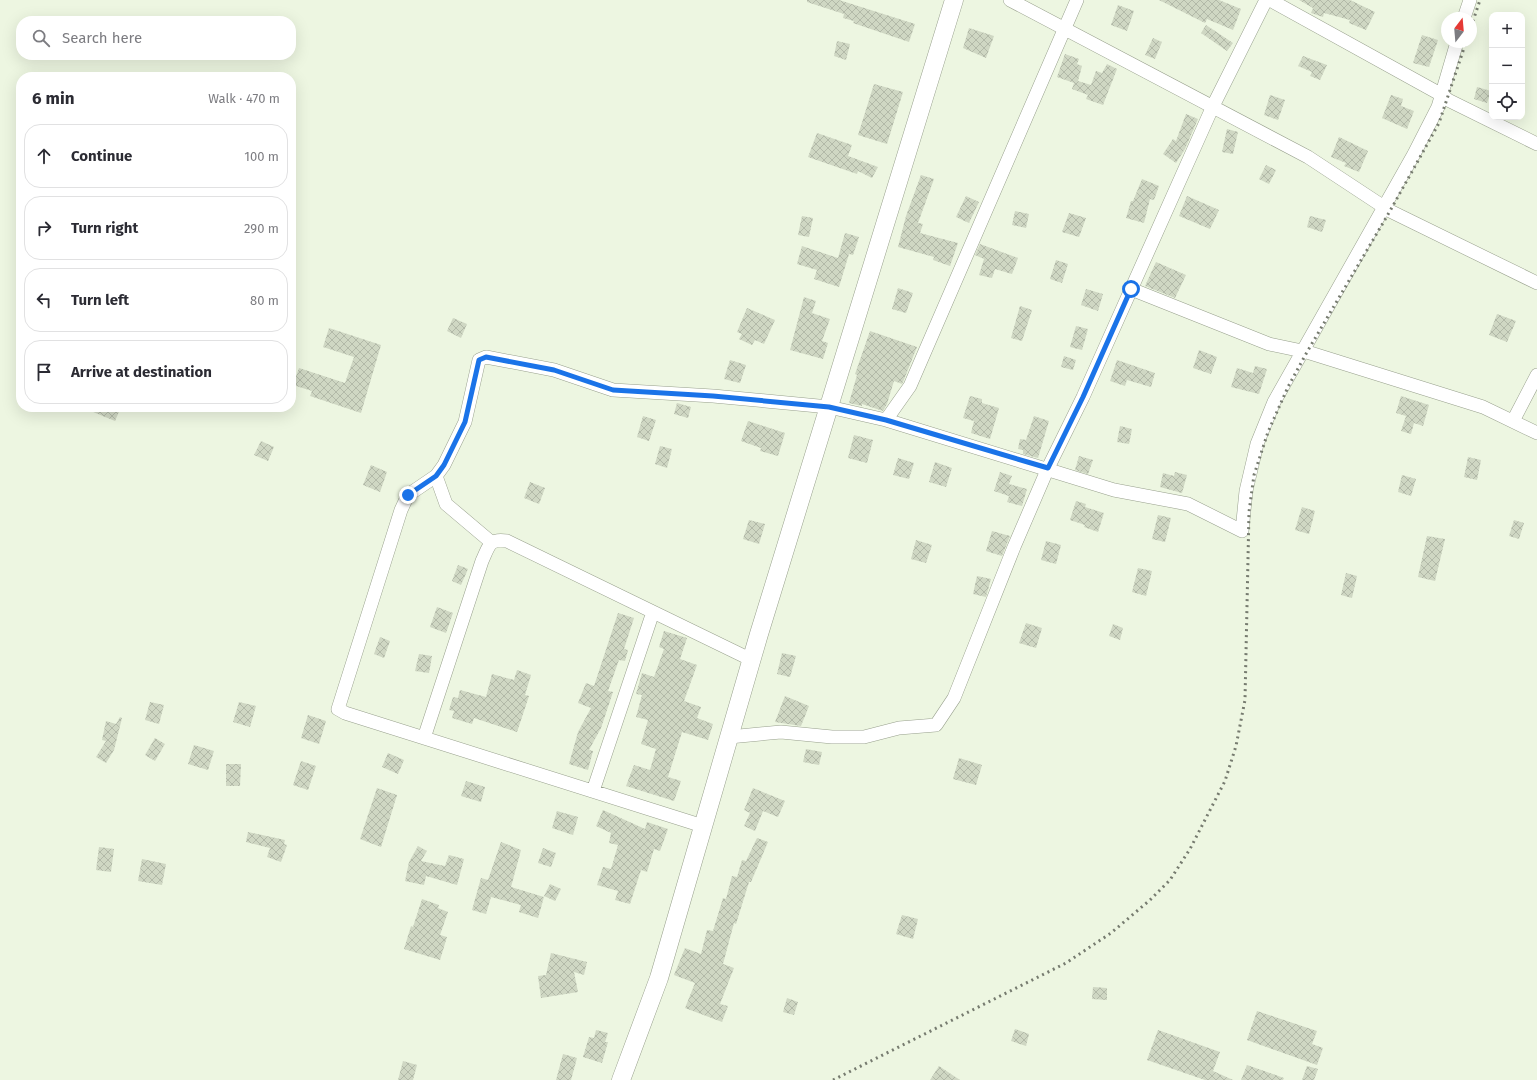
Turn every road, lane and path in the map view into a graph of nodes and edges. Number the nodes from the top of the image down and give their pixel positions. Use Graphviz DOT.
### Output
graph roads {
  1 [pos="954,0"];
  2 [pos="1010,0"];
  3 [pos="1077,0"];
  4 [pos="1266,0"];
  5 [pos="1270,0"];
  6 [pos="1470,0"];
  7 [pos="1466,12"];
  8 [pos="1064,29"];
  9 [pos="1455,48"];
  10 [pos="1442,95"];
  11 [pos="1213,106"];
  12 [pos="1537,144"];
  13 [pos="1384,207"];
  14 [pos="1537,283"];
  15 [pos="1131,289"];
  16 [pos="1303,351"];
  17 [pos="1537,375"];
  18 [pos="829,407"];
  19 [pos="886,420"];
  20 [pos="1513,421"];
  21 [pos="1537,433"];
  22 [pos="1048,468"];
  23 [pos="436,476"];
  24 [pos="491,542"];
  25 [pos="653,612"];
  26 [pos="752,660"];
  27 [pos="729,737"];
  28 [pos="424,738"];
  29 [pos="593,791"];
  30 [pos="703,826"];
  31 [pos="621,1080"];
  1 -- 18 [label="main road"];
  2 -- 8 [label="street"];
  3 -- 8 [label="street"];
  4 -- 11 [label="street"];
  5 -- 10 [label="street"];
  6 -- 7 [label="street"];
  8 -- 11 [label="street"];
  8 -- 19 [label="street"];
  9 -- 10 [label="street"];
  10 -- 12 [label="street"];
  10 -- 13 [label="street"];
  11 -- 13 [label="street"];
  11 -- 15 [label="street"];
  13 -- 14 [label="street"];
  13 -- 16 [label="street"];
  15 -- 16 [label="street"];
  15 -- 22 [label="street"];
  16 -- 20 [label="street"];
  16 -- 22 [label="street"];
  17 -- 20 [label="street"];
  18 -- 19 [label="street"];
  18 -- 23 [label="street"];
  18 -- 26 [label="main road"];
  19 -- 22 [label="street"];
  20 -- 21 [label="street"];
  22 -- 27 [label="street"];
  23 -- 24 [label="street"];
  23 -- 28 [label="street"];
  24 -- 25 [label="street"];
  24 -- 28 [label="street"];
  25 -- 26 [label="street"];
  25 -- 29 [label="street"];
  26 -- 27 [label="main road"];
  27 -- 30 [label="main road"];
  28 -- 29 [label="street"];
  29 -- 30 [label="street"];
  30 -- 31 [label="main road"];
}
